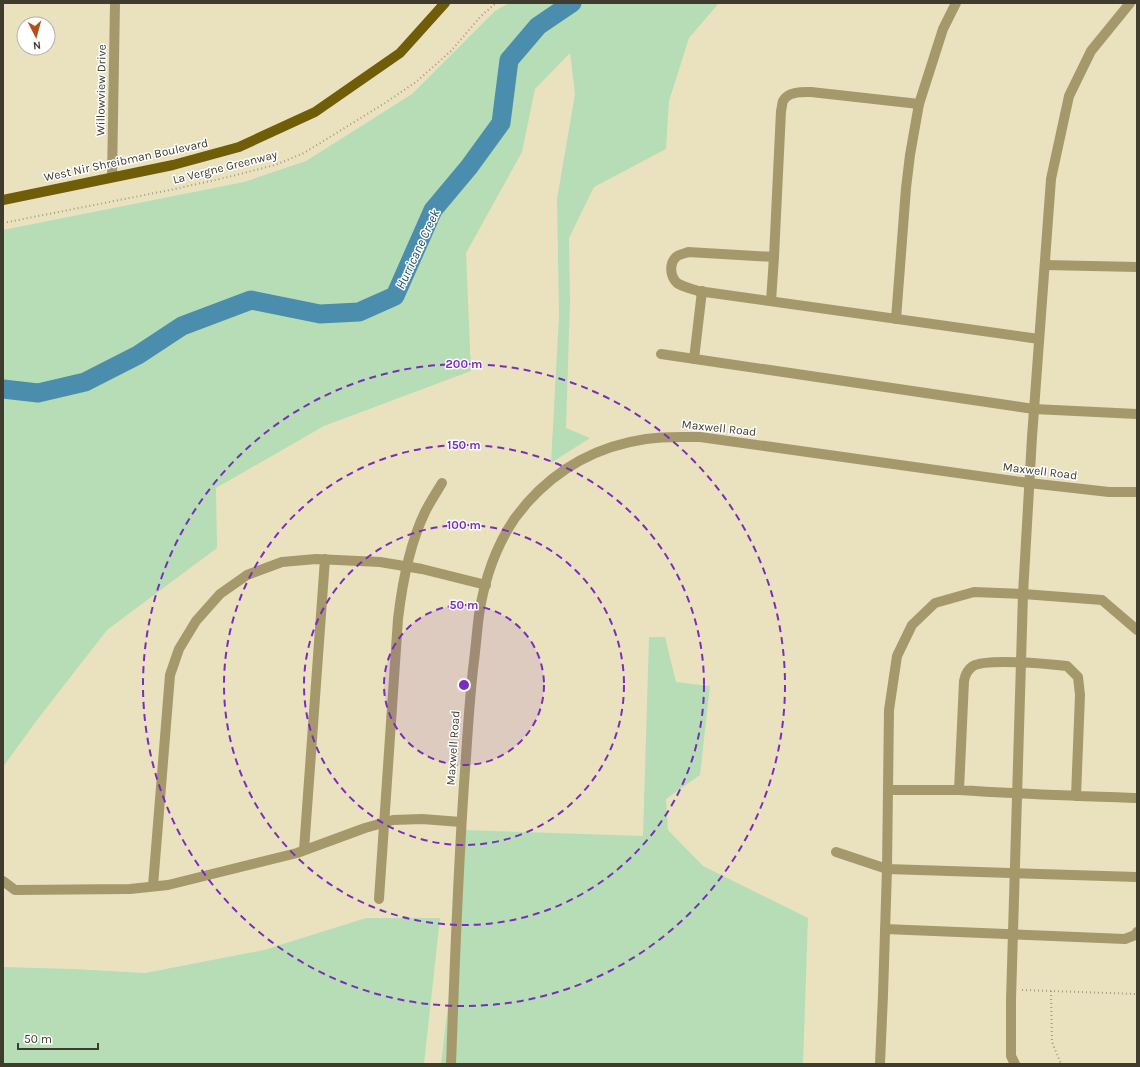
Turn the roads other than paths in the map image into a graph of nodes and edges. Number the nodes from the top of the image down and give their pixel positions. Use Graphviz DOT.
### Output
graph roads {
  1 [pos="115,3"];
  2 [pos="445,3"];
  3 [pos="956,3"];
  4 [pos="1130,3"];
  5 [pos="919,104"];
  6 [pos="112,177"];
  7 [pos="3,200"];
  8 [pos="774,257"];
  9 [pos="1045,265"];
  10 [pos="1137,267"];
  11 [pos="702,291"];
  12 [pos="771,301"];
  13 [pos="896,319"];
  14 [pos="1039,339"];
  15 [pos="660,354"];
  16 [pos="694,359"];
  17 [pos="1034,409"];
  18 [pos="1137,414"];
  19 [pos="442,483"];
  20 [pos="1029,483"];
  21 [pos="1137,492"];
  22 [pos="325,559"];
  23 [pos="408,566"];
  24 [pos="486,585"];
  25 [pos="1023,594"];
  26 [pos="1137,630"];
  27 [pos="1021,663"];
  28 [pos="888,790"];
  29 [pos="959,790"];
  30 [pos="1017,794"];
  31 [pos="1076,796"];
  32 [pos="1137,798"];
  33 [pos="461,822"];
  34 [pos="384,823"];
  35 [pos="304,850"];
  36 [pos="836,852"];
  37 [pos="887,869"];
  38 [pos="1015,873"];
  39 [pos="1137,877"];
  40 [pos="3,881"];
  41 [pos="153,886"];
  42 [pos="379,899"];
  43 [pos="885,929"];
  44 [pos="1137,932"];
  45 [pos="1013,935"];
  46 [pos="451,1064"];
  47 [pos="880,1064"];
  48 [pos="1014,1064"];
  1 -- 6 [label="street, Willowview Drive"];
  2 -- 6 [label="main road, West Nir Shreibman Boulevard"];
  3 -- 5 [label="street"];
  4 -- 9 [label="street"];
  5 -- 8 [label="street"];
  5 -- 13 [label="street"];
  6 -- 7 [label="main road, West Nir Shreibman Boulevard"];
  8 -- 11 [label="street"];
  8 -- 12 [label="street"];
  9 -- 10 [label="street"];
  9 -- 14 [label="street"];
  11 -- 12 [label="street"];
  11 -- 16 [label="street"];
  12 -- 13 [label="street"];
  13 -- 14 [label="street"];
  14 -- 17 [label="street"];
  15 -- 16 [label="street"];
  16 -- 17 [label="street"];
  17 -- 18 [label="street"];
  17 -- 20 [label="street"];
  19 -- 23 [label="street"];
  20 -- 21 [label="street, Maxwell Road"];
  20 -- 24 [label="street, Maxwell Road"];
  20 -- 25 [label="street"];
  22 -- 23 [label="street"];
  22 -- 35 [label="street"];
  22 -- 41 [label="street"];
  23 -- 24 [label="street"];
  23 -- 34 [label="street"];
  24 -- 33 [label="street, Maxwell Road"];
  25 -- 26 [label="street"];
  25 -- 27 [label="street"];
  25 -- 28 [label="street"];
  27 -- 29 [label="street"];
  27 -- 30 [label="street"];
  27 -- 31 [label="street"];
  28 -- 29 [label="street"];
  28 -- 37 [label="street"];
  29 -- 30 [label="street"];
  30 -- 31 [label="street"];
  30 -- 38 [label="street"];
  31 -- 32 [label="street"];
  33 -- 34 [label="street"];
  33 -- 46 [label="street, Maxwell Road"];
  34 -- 35 [label="street"];
  34 -- 42 [label="street"];
  35 -- 41 [label="street"];
  36 -- 37 [label="street"];
  37 -- 38 [label="street"];
  37 -- 43 [label="street"];
  38 -- 39 [label="street"];
  38 -- 45 [label="street"];
  40 -- 41 [label="street"];
  43 -- 45 [label="street"];
  43 -- 47 [label="street"];
  44 -- 45 [label="street"];
  45 -- 48 [label="street"];
}
